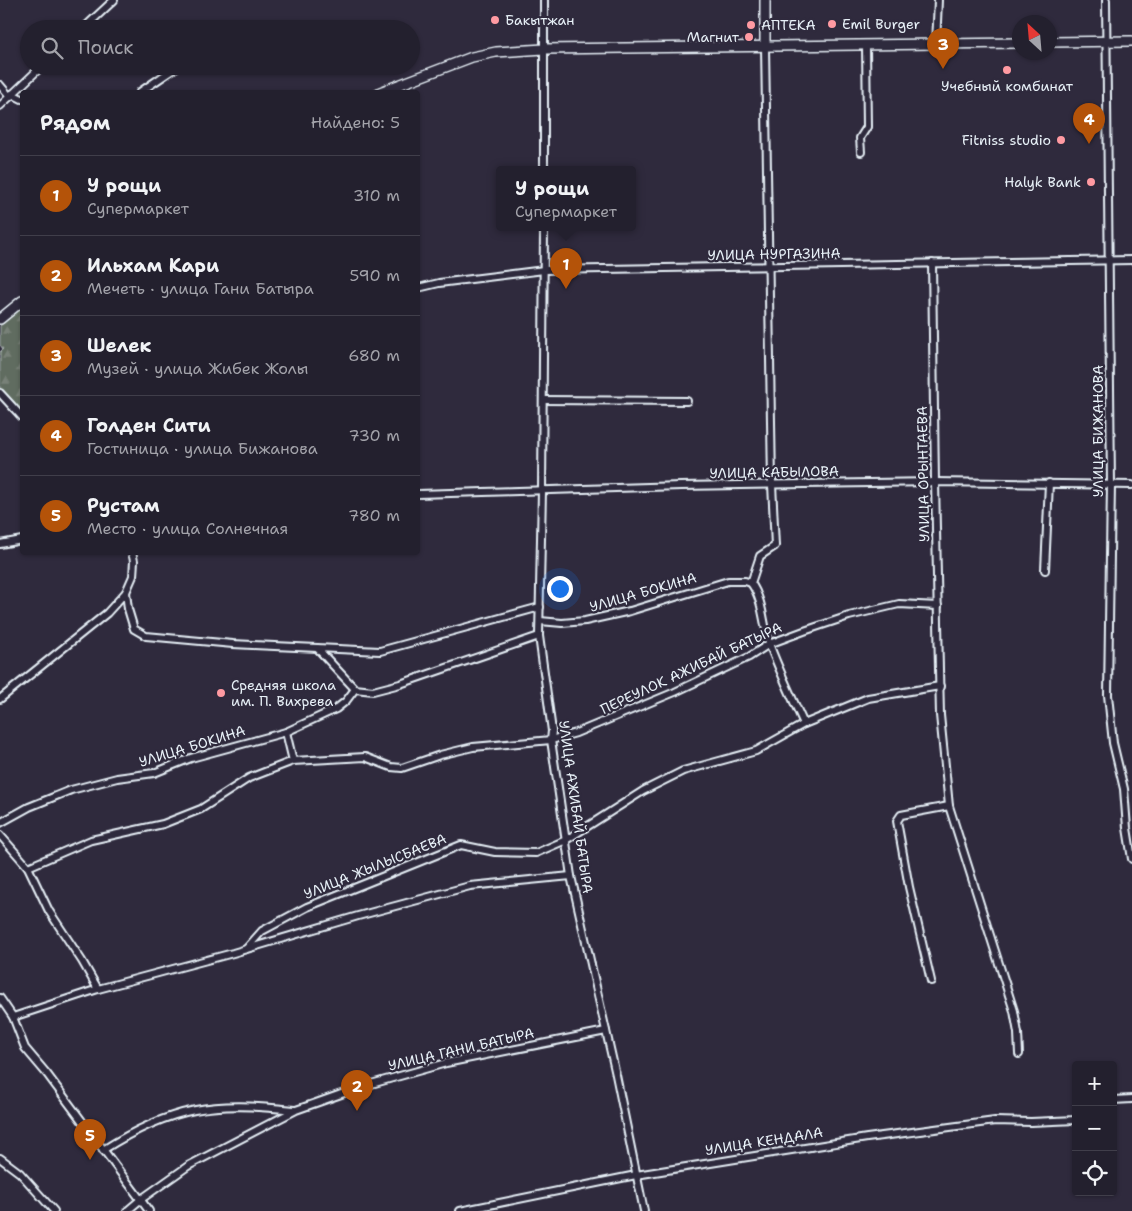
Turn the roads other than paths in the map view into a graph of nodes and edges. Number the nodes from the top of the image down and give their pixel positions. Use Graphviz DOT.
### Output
graph roads {
  1 [pos="114,0"];
  2 [pos="544,0"];
  3 [pos="766,0"];
  4 [pos="938,0"];
  5 [pos="1106,0"];
  6 [pos="93,20"];
  7 [pos="1132,41"];
  8 [pos="1057,42"];
  9 [pos="1106,42"];
  10 [pos="1012,43"];
  11 [pos="936,44"];
  12 [pos="866,45"];
  13 [pos="765,46"];
  14 [pos="544,49"];
  15 [pos="32,75"];
  16 [pos="165,75"];
  17 [pos="0,85"];
  18 [pos="143,90"];
  19 [pos="385,90"];
  20 [pos="11,95"];
  21 [pos="20,99"];
  22 [pos="0,106"];
  23 [pos="861,152"];
  24 [pos="544,166"];
  25 [pos="544,231"];
  26 [pos="1109,260"];
  27 [pos="1132,260"];
  28 [pos="932,263"];
  29 [pos="768,267"];
  30 [pos="544,270"];
  31 [pos="420,288"];
  32 [pos="20,303"];
  33 [pos="0,319"];
  34 [pos="0,393"];
  35 [pos="543,400"];
  36 [pos="686,401"];
  37 [pos="20,415"];
  38 [pos="935,482"];
  39 [pos="1049,483"];
  40 [pos="772,484"];
  41 [pos="1111,484"];
  42 [pos="1132,485"];
  43 [pos="542,491"];
  44 [pos="420,494"];
  45 [pos="20,540"];
  46 [pos="0,544"];
  47 [pos="133,555"];
  48 [pos="1045,570"];
  49 [pos="751,583"];
  50 [pos="126,592"];
  51 [pos="938,606"];
  52 [pos="540,607"];
  53 [pos="540,621"];
  54 [pos="539,636"];
  55 [pos="770,644"];
  56 [pos="317,648"];
  57 [pos="940,686"];
  58 [pos="355,689"];
  59 [pos="0,698"];
  60 [pos="804,724"];
  61 [pos="286,732"];
  62 [pos="551,740"];
  63 [pos="293,760"];
  64 [pos="949,806"];
  65 [pos="0,822"];
  66 [pos="0,835"];
  67 [pos="566,840"];
  68 [pos="1132,859"];
  69 [pos="28,867"];
  70 [pos="571,876"];
  71 [pos="246,949"];
  72 [pos="931,981"];
  73 [pos="98,989"];
  74 [pos="0,998"];
  75 [pos="13,1017"];
  76 [pos="606,1031"];
  77 [pos="1019,1054"];
  78 [pos="1132,1099"];
  79 [pos="1117,1100"];
  80 [pos="296,1110"];
  81 [pos="1072,1120"];
  82 [pos="103,1150"];
  83 [pos="0,1158"];
  84 [pos="636,1174"];
  85 [pos="140,1200"];
  86 [pos="54,1211"];
  87 [pos="127,1211"];
  88 [pos="149,1211"];
  89 [pos="460,1211"];
  90 [pos="644,1211"];
  1 -- 6 [label="street"];
  2 -- 14 [label="street"];
  3 -- 13 [label="main road"];
  4 -- 11 [label="street"];
  5 -- 9 [label="street, УЛИЦА БИЖАНОВА"];
  7 -- 9 [label="main road"];
  8 -- 9 [label="main road"];
  9 -- 26 [label="street, УЛИЦА БИЖАНОВА"];
  10 -- 11 [label="main road"];
  11 -- 12 [label="main road"];
  12 -- 13 [label="main road"];
  12 -- 23 [label="street"];
  13 -- 14 [label="main road"];
  13 -- 29 [label="street"];
  14 -- 19 [label="main road"];
  14 -- 24 [label="street"];
  15 -- 20 [label="street"];
  16 -- 18 [label="street"];
  17 -- 20 [label="street"];
  20 -- 21 [label="street"];
  20 -- 22 [label="street"];
  25 -- 30 [label="street, УЛИЦА АЖИБАЙ БАТЫРА"];
  26 -- 27 [label="street, УЛИЦА НУРГАЗИНА"];
  26 -- 28 [label="street, УЛИЦА НУРГАЗИНА"];
  26 -- 41 [label="street, УЛИЦА БИЖАНОВА"];
  28 -- 29 [label="street, УЛИЦА НУРГАЗИНА"];
  28 -- 38 [label="street, УЛИЦА ОРЫНТАЕВА"];
  29 -- 30 [label="street, УЛИЦА НУРГАЗИНА"];
  29 -- 40 [label="street"];
  30 -- 31 [label="street, УЛИЦА НУРГАЗИНА"];
  30 -- 35 [label="street, УЛИЦА АЖИБАЙ БАТЫРА"];
  32 -- 33 [label="main road"];
  34 -- 37 [label="street"];
  35 -- 36 [label="street"];
  35 -- 43 [label="street, УЛИЦА АЖИБАЙ БАТЫРА"];
  38 -- 39 [label="street, УЛИЦА КАБЫЛОВА"];
  38 -- 40 [label="street, УЛИЦА КАБЫЛОВА"];
  38 -- 51 [label="street, УЛИЦА ОРЫНТАЕВА"];
  39 -- 41 [label="street, УЛИЦА КАБЫЛОВА"];
  39 -- 48 [label="street"];
  40 -- 43 [label="street, УЛИЦА КАБЫЛОВА"];
  40 -- 49 [label="street"];
  41 -- 42 [label="street, УЛИЦА КАБЫЛОВА"];
  41 -- 68 [label="street, УЛИЦА БИЖАНОВА"];
  43 -- 44 [label="street, УЛИЦА КАБЫЛОВА"];
  43 -- 52 [label="street, УЛИЦА АЖИБАЙ БАТЫРА"];
  45 -- 46 [label="street"];
  47 -- 50 [label="street"];
  49 -- 53 [label="street, УЛИЦА БОКИНА"];
  49 -- 55 [label="street"];
  50 -- 56 [label="street"];
  50 -- 59 [label="street"];
  51 -- 55 [label="street, ПЕРЕУЛОК АЖИБАЙ БАТЫРА"];
  51 -- 57 [label="street, УЛИЦА ОРЫНТАЕВА"];
  52 -- 53 [label="street, УЛИЦА АЖИБАЙ БАТЫРА"];
  52 -- 56 [label="street"];
  53 -- 54 [label="street, УЛИЦА АЖИБАЙ БАТЫРА"];
  54 -- 58 [label="street"];
  54 -- 62 [label="street, УЛИЦА АЖИБАЙ БАТЫРА"];
  55 -- 60 [label="street"];
  55 -- 62 [label="street, ПЕРЕУЛОК АЖИБАЙ БАТЫРА"];
  56 -- 58 [label="street"];
  57 -- 60 [label="street, УЛИЦА ЖЫЛЫСБАЕВА"];
  57 -- 64 [label="street, УЛИЦА ОРЫНТАЕВА"];
  58 -- 61 [label="street, УЛИЦА БОКИНА"];
  60 -- 67 [label="street, УЛИЦА ЖЫЛЫСБАЕВА"];
  61 -- 63 [label="street"];
  61 -- 65 [label="street, УЛИЦА БОКИНА"];
  62 -- 63 [label="street, ПЕРЕУЛОК АЖИБАЙ БАТЫРА"];
  62 -- 67 [label="street, УЛИЦА АЖИБАЙ БАТЫРА"];
  63 -- 69 [label="street"];
  64 -- 72 [label="street"];
  64 -- 77 [label="street, УЛИЦА ОРЫНТАЕВА"];
  66 -- 69 [label="street"];
  67 -- 70 [label="street, УЛИЦА АЖИБАЙ БАТЫРА"];
  67 -- 71 [label="street, УЛИЦА ЖЫЛЫСБАЕВА"];
  69 -- 73 [label="street"];
  70 -- 71 [label="street"];
  70 -- 76 [label="street, УЛИЦА АЖИБАЙ БАТЫРА"];
  71 -- 73 [label="street"];
  73 -- 75 [label="street"];
  74 -- 75 [label="street"];
  75 -- 82 [label="street"];
  76 -- 80 [label="street, УЛИЦА ГАНИ БАТЫРА"];
  76 -- 84 [label="street, УЛИЦА АЖИБАЙ БАТЫРА"];
  78 -- 79 [label="street"];
  80 -- 82 [label="street, УЛИЦА ГАНИ БАТЫРА"];
  80 -- 85 [label="street, УЛИЦА ГАНИ БАТЫРА"];
  81 -- 84 [label="street, УЛИЦА КЕНДАЛА"];
  82 -- 85 [label="street"];
  83 -- 86 [label="street"];
  84 -- 89 [label="street, УЛИЦА КЕНДАЛА"];
  84 -- 90 [label="street, УЛИЦА АЖИБАЙ БАТЫРА"];
  85 -- 87 [label="street, УЛИЦА ГАНИ БАТЫРА"];
  85 -- 88 [label="street"];
}
